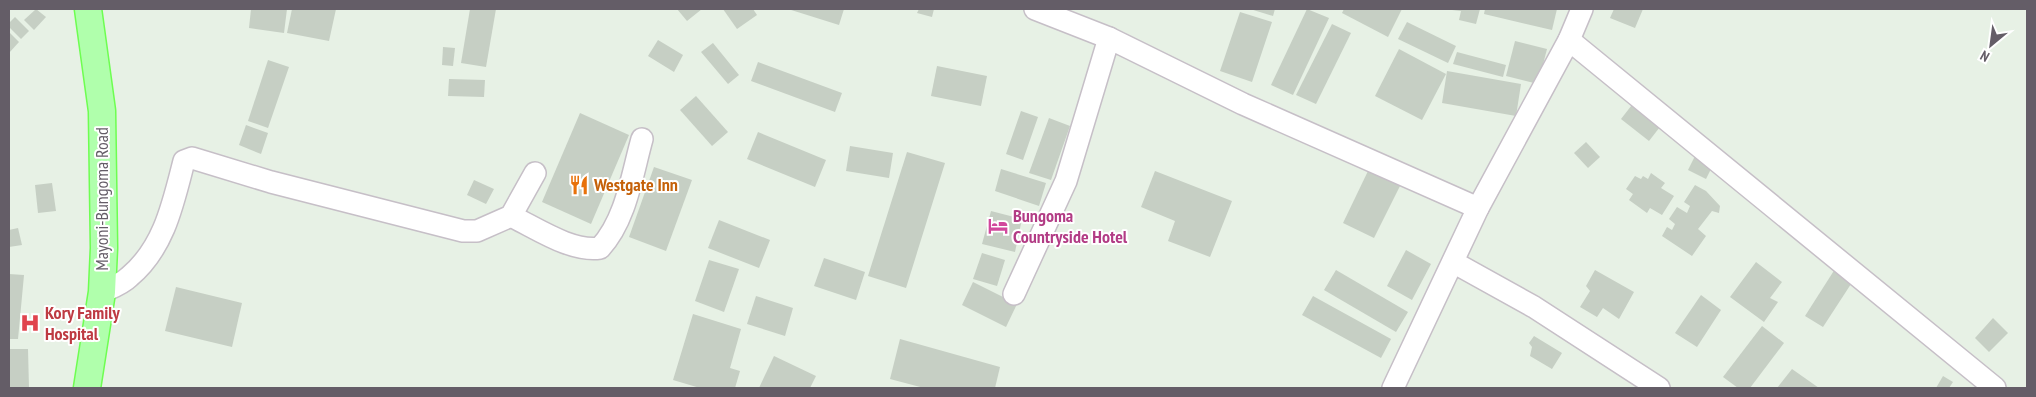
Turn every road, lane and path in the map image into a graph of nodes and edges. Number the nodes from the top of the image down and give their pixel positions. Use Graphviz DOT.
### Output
graph roads {
  1 [pos="88,9"];
  2 [pos="1035,9"];
  3 [pos="1582,9"];
  4 [pos="1109,38"];
  5 [pos="1569,40"];
  6 [pos="642,139"];
  7 [pos="535,173"];
  8 [pos="1478,208"];
  9 [pos="511,216"];
  10 [pos="1453,262"];
  11 [pos="102,292"];
  12 [pos="1014,294"];
  13 [pos="87,388"];
  14 [pos="1393,388"];
  15 [pos="1659,388"];
  16 [pos="1996,388"];
  1 -- 11 [label="main road, Mayoni-Bungoma Road"];
  2 -- 4 [label="street"];
  3 -- 5 [label="street"];
  4 -- 8 [label="street"];
  4 -- 12 [label="street"];
  5 -- 8 [label="street"];
  5 -- 16 [label="street"];
  6 -- 9 [label="street"];
  7 -- 9 [label="street"];
  8 -- 10 [label="street"];
  9 -- 11 [label="street"];
  10 -- 14 [label="street"];
  10 -- 15 [label="street"];
  11 -- 13 [label="main road, Mayoni-Bungoma Road"];
}
